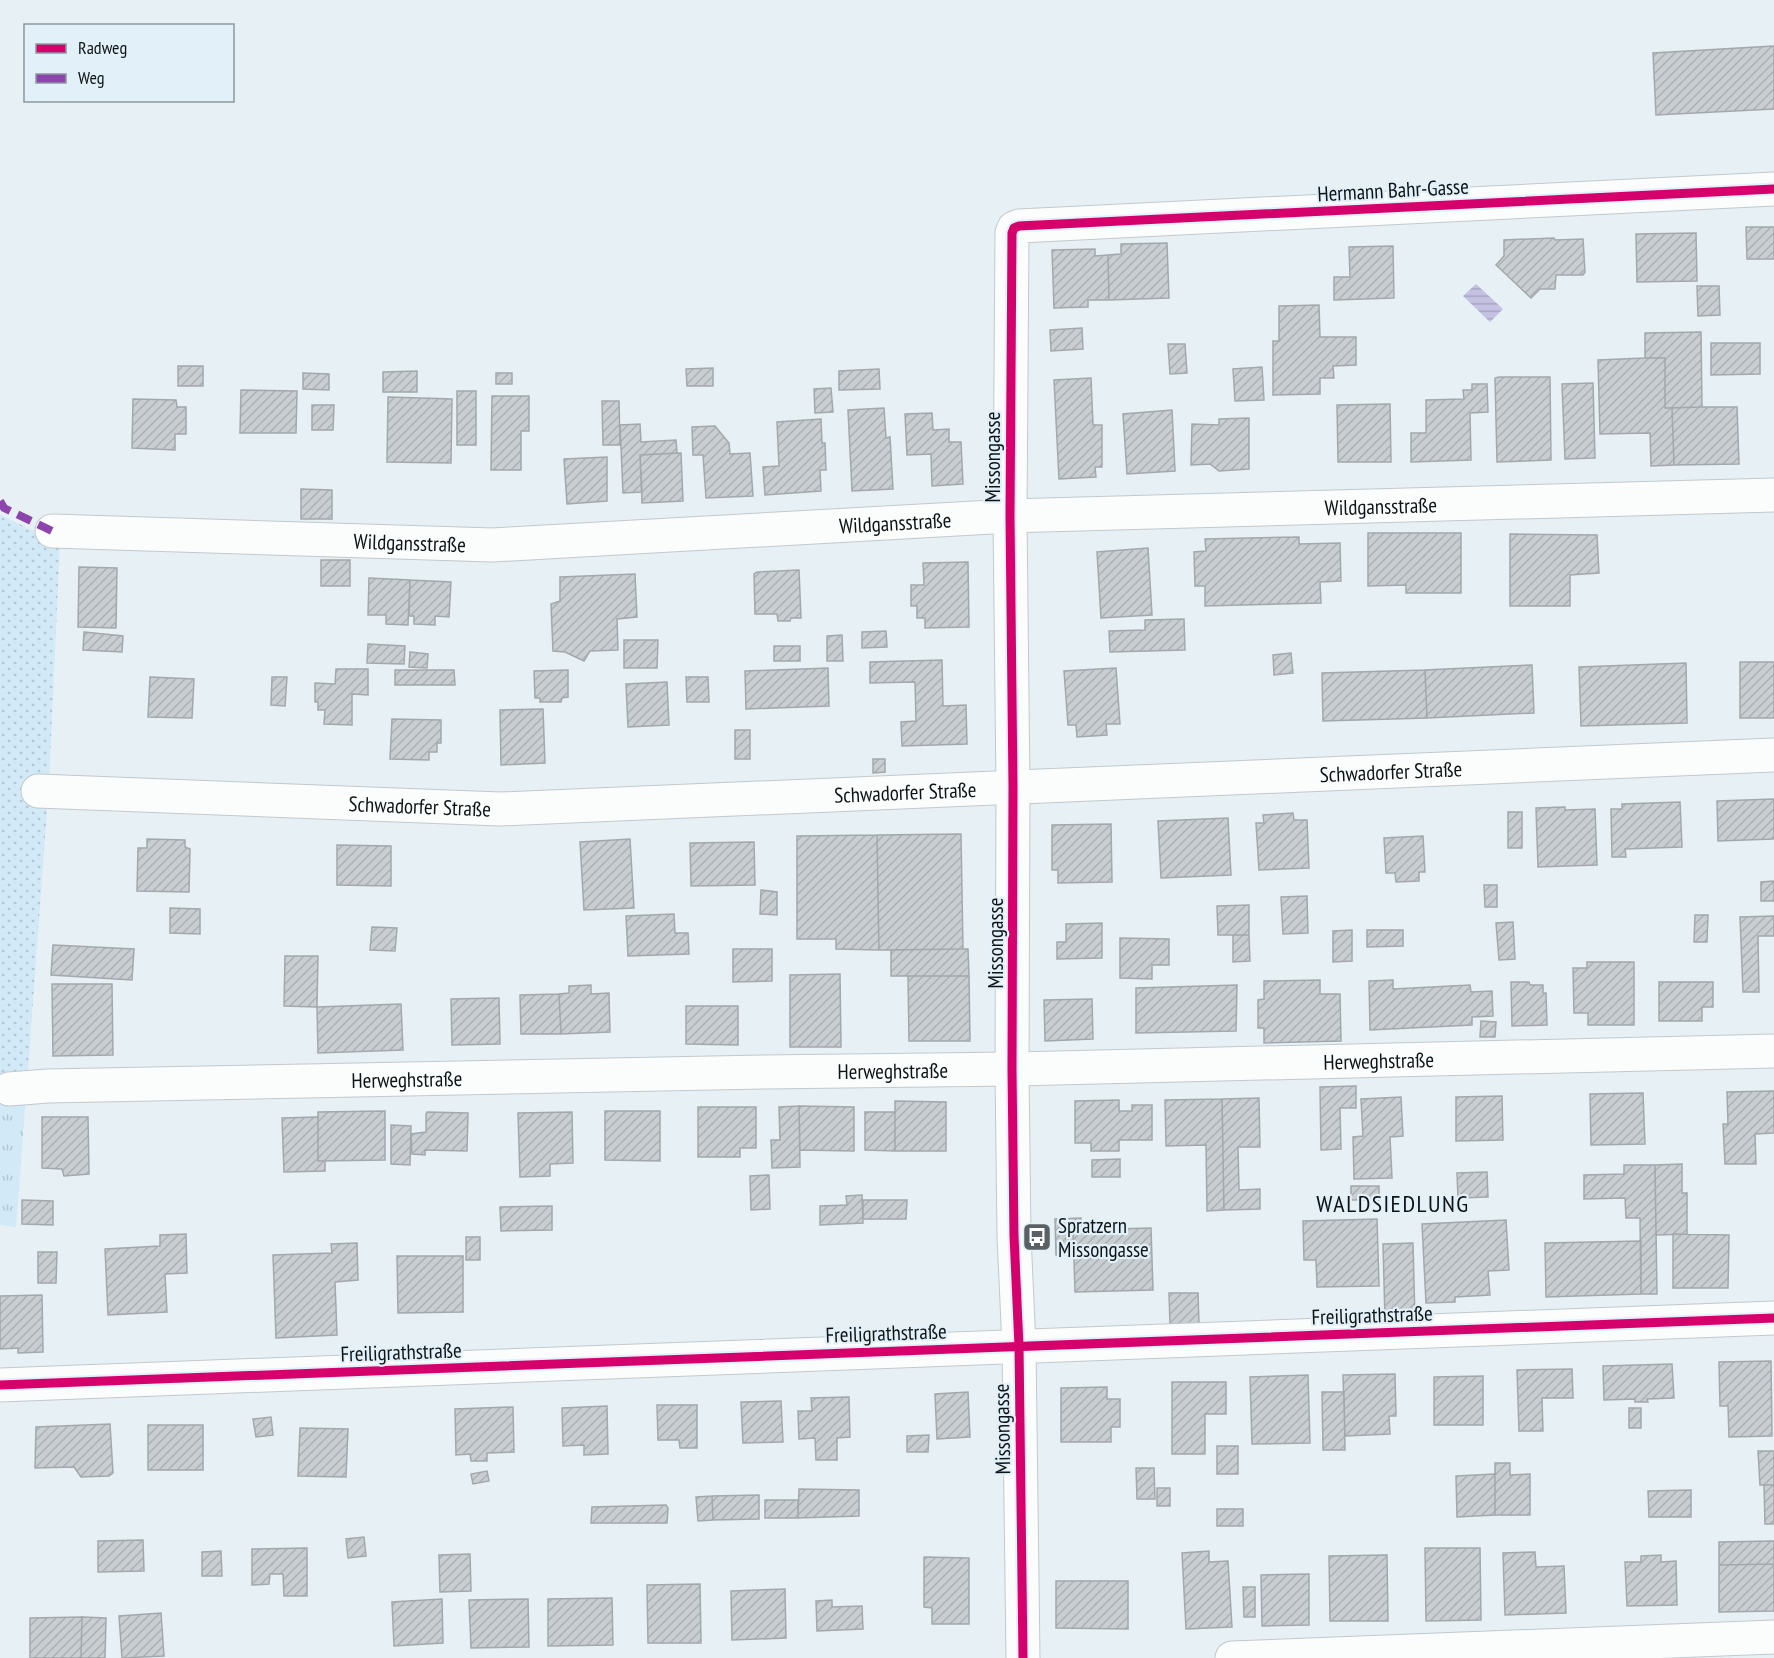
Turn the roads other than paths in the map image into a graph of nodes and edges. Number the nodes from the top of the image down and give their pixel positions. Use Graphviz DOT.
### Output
graph roads {
  1 [pos="1774,189"];
  2 [pos="1014,228"];
  3 [pos="1774,495"];
  4 [pos="1010,516"];
  5 [pos="52,531"];
  6 [pos="1774,755"];
  7 [pos="1013,787"];
  8 [pos="39,791"];
  9 [pos="1774,1051"];
  10 [pos="1012,1069"];
  11 [pos="9,1089"];
  12 [pos="1774,1318"];
  13 [pos="1019,1346"];
  14 [pos="0,1385"];
  15 [pos="1774,1637"];
  16 [pos="1023,1658"];
  17 [pos="1232,1658"];
  1 -- 2 [label="street, Hermann Bahr-Gasse"];
  2 -- 4 [label="street, Missongasse"];
  3 -- 4 [label="street, Wildgansstraße"];
  4 -- 5 [label="street, Wildgansstraße"];
  4 -- 7 [label="street, Missongasse"];
  6 -- 7 [label="street, Schwadorfer Straße"];
  7 -- 8 [label="street, Schwadorfer Straße"];
  7 -- 10 [label="street, Missongasse"];
  9 -- 10 [label="street, Herweghstraße"];
  10 -- 11 [label="street, Herweghstraße"];
  10 -- 13 [label="street, Missongasse"];
  12 -- 13 [label="street, Freiligrathstraße"];
  13 -- 14 [label="street, Freiligrathstraße"];
  13 -- 16 [label="street, Missongasse"];
  15 -- 17 [label="street"];
}
